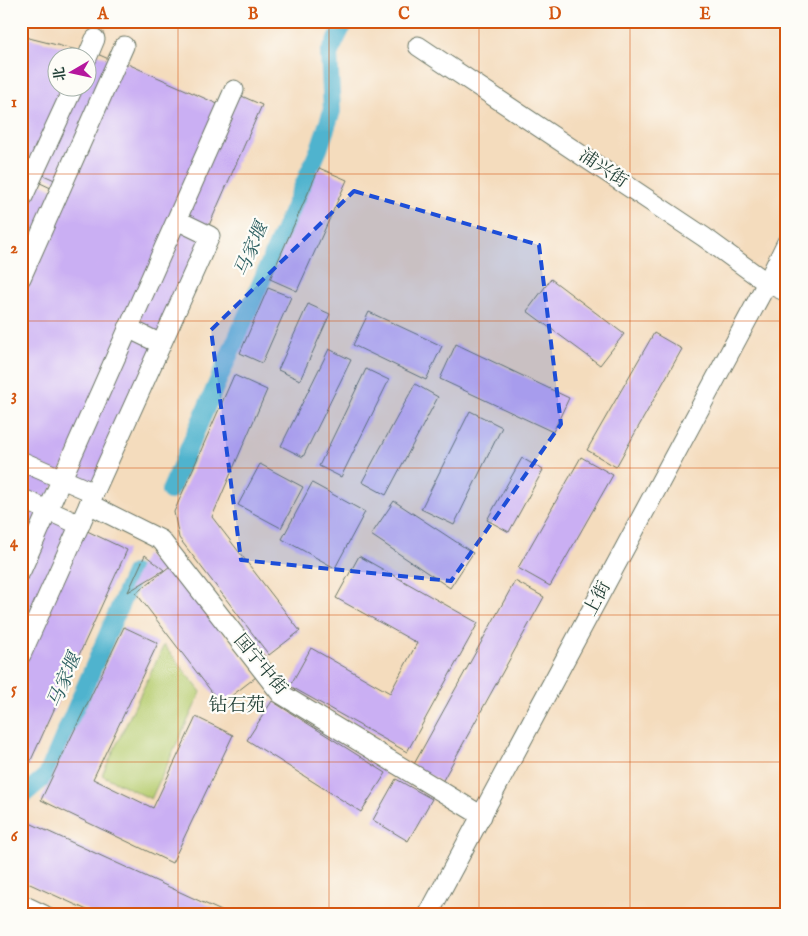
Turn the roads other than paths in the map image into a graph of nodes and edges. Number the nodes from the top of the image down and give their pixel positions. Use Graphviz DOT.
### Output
graph roads {
  1 [pos="95,40"];
  2 [pos="124,46"];
  3 [pos="418,46"];
  4 [pos="91,48"];
  5 [pos="234,90"];
  6 [pos="68,98"];
  7 [pos="33,175"];
  8 [pos="61,188"];
  9 [pos="21,201"];
  10 [pos="177,220"];
  11 [pos="787,242"];
  12 [pos="21,278"];
  13 [pos="768,284"];
  14 [pos="787,292"];
  15 [pos="128,328"];
  16 [pos="162,344"];
  17 [pos="21,461"];
  18 [pos="62,479"];
  19 [pos="21,498"];
  20 [pos="91,499"];
  21 [pos="48,511"];
  22 [pos="80,525"];
  23 [pos="21,571"];
  24 [pos="21,655"];
  25 [pos="482,816"];
  26 [pos="21,904"];
  27 [pos="44,915"];
  28 [pos="428,915"];
  1 -- 4 [label="street"];
  2 -- 8 [label="street"];
  3 -- 13 [label="street, 浦兴街"];
  5 -- 10 [label="street"];
  6 -- 7 [label="street"];
  7 -- 8 [label="street"];
  7 -- 9 [label="street"];
  8 -- 12 [label="street"];
  10 -- 15 [label="street"];
  10 -- 16 [label="street"];
  11 -- 13 [label="street, 上街"];
  13 -- 14 [label="street, 浦兴街"];
  13 -- 25 [label="street, 上街"];
  15 -- 16 [label="street"];
  15 -- 18 [label="street"];
  16 -- 20 [label="street"];
  17 -- 18 [label="street, 国宁中街"];
  18 -- 20 [label="street, 国宁中街"];
  18 -- 21 [label="street"];
  19 -- 21 [label="street"];
  20 -- 22 [label="street"];
  20 -- 25 [label="street, 国宁中街"];
  21 -- 22 [label="street"];
  21 -- 23 [label="street"];
  22 -- 24 [label="street"];
  25 -- 28 [label="street, 上街"];
  26 -- 27 [label="street"];
}
